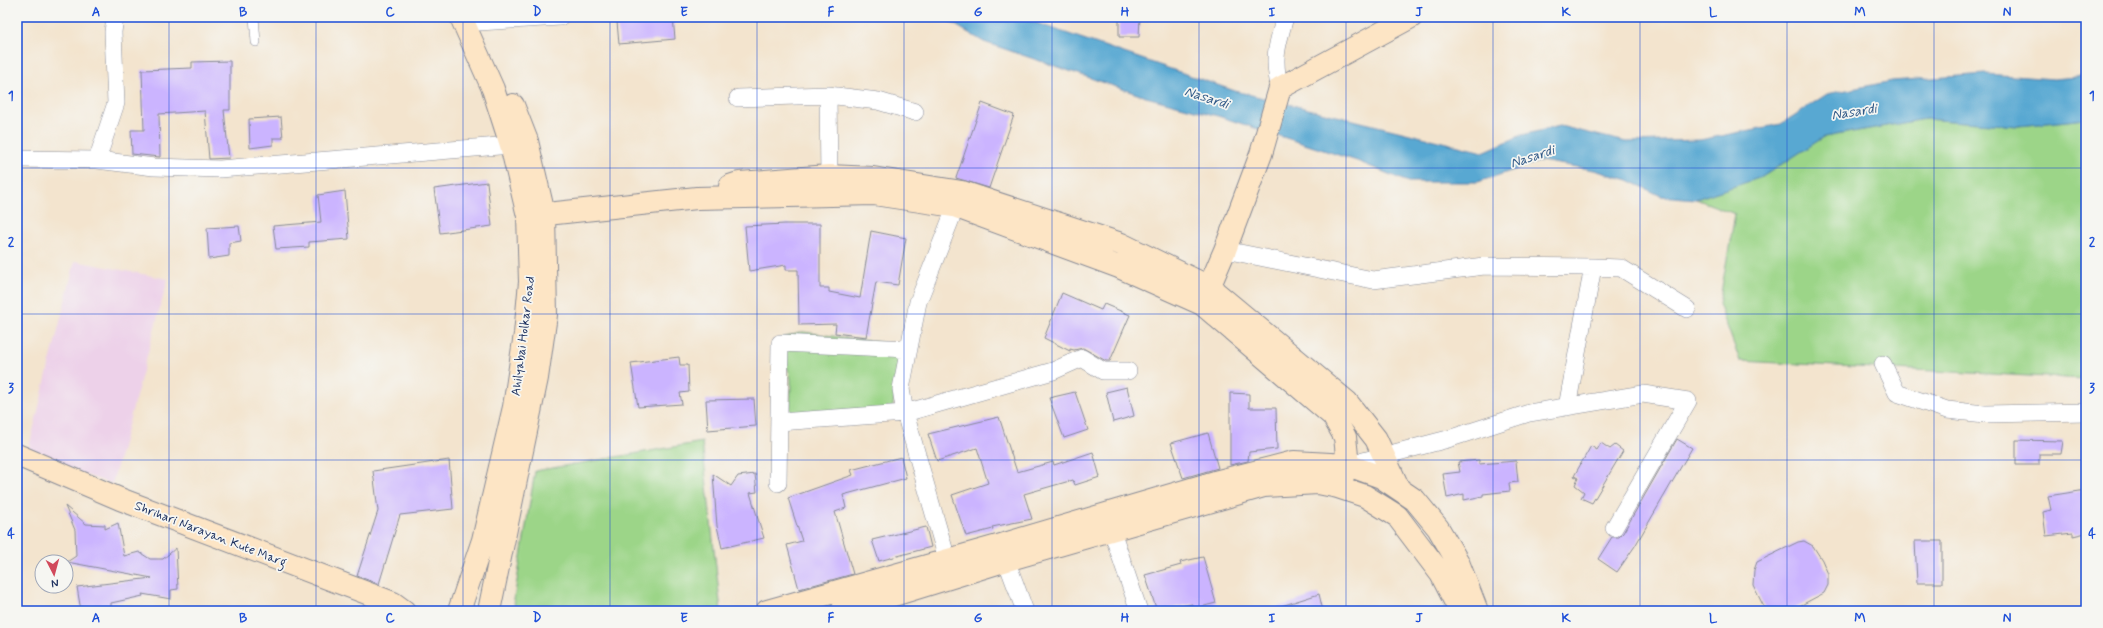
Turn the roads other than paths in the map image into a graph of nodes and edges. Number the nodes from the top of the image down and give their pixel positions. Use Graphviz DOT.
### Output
graph roads {
  1 [pos="115,17"];
  2 [pos="254,17"];
  3 [pos="560,17"];
  4 [pos="1285,17"];
  5 [pos="1411,17"];
  6 [pos="472,19"];
  7 [pos="256,42"];
  8 [pos="1280,88"];
  9 [pos="828,95"];
  10 [pos="738,98"];
  11 [pos="916,112"];
  12 [pos="519,143"];
  13 [pos="17,159"];
  14 [pos="97,160"];
  15 [pos="829,176"];
  16 [pos="697,198"];
  17 [pos="958,199"];
  18 [pos="536,215"];
  19 [pos="1225,250"];
  20 [pos="1593,267"];
  21 [pos="1206,295"];
  22 [pos="1687,309"];
  23 [pos="909,349"];
  24 [pos="1883,364"];
  25 [pos="1128,371"];
  26 [pos="1567,407"];
  27 [pos="2086,412"];
  28 [pos="905,413"];
  29 [pos="779,422"];
  30 [pos="17,455"];
  31 [pos="1384,455"];
  32 [pos="1348,465"];
  33 [pos="778,483"];
  34 [pos="1338,487"];
  35 [pos="1399,489"];
  36 [pos="1614,528"];
  37 [pos="1112,531"];
  38 [pos="1004,553"];
  39 [pos="947,560"];
  40 [pos="404,611"];
  41 [pos="459,611"];
  42 [pos="488,611"];
  43 [pos="767,611"];
  44 [pos="842,611"];
  45 [pos="1025,611"];
  46 [pos="1139,611"];
  47 [pos="1460,611"];
  48 [pos="1477,611"];
  1 -- 14 [label="street"];
  2 -- 7 [label="lane"];
  3 -- 6 [label="street"];
  4 -- 8 [label="street"];
  5 -- 8 [label="main road"];
  6 -- 12 [label="main road, Ahilyabai Holkar Road"];
  8 -- 19 [label="main road"];
  9 -- 10 [label="street"];
  9 -- 11 [label="street"];
  9 -- 15 [label="street"];
  12 -- 14 [label="street"];
  12 -- 18 [label="main road, Ahilyabai Holkar Road"];
  13 -- 14 [label="street"];
  15 -- 16 [label="main road"];
  15 -- 17 [label="main road"];
  16 -- 17 [label="main road"];
  16 -- 18 [label="main road"];
  17 -- 21 [label="main road"];
  17 -- 23 [label="street"];
  18 -- 41 [label="main road, Ahilyabai Holkar Road"];
  18 -- 42 [label="main road, Ahilyabai Holkar Road"];
  19 -- 20 [label="street"];
  19 -- 21 [label="main road"];
  20 -- 22 [label="street"];
  20 -- 26 [label="street"];
  21 -- 31 [label="main road"];
  21 -- 32 [label="main road"];
  23 -- 28 [label="street"];
  23 -- 29 [label="street"];
  24 -- 27 [label="street"];
  25 -- 28 [label="street"];
  26 -- 31 [label="street"];
  26 -- 36 [label="street"];
  28 -- 29 [label="street"];
  28 -- 39 [label="street"];
  29 -- 33 [label="street"];
  30 -- 40 [label="main road, Shrihari Narayan Kute Marg"];
  31 -- 32 [label="street"];
  31 -- 35 [label="main road"];
  32 -- 34 [label="main road"];
  32 -- 35 [label="main road"];
  32 -- 38 [label="main road"];
  34 -- 37 [label="main road"];
  34 -- 47 [label="main road"];
  35 -- 48 [label="main road"];
  37 -- 38 [label="main road"];
  37 -- 46 [label="street"];
  38 -- 39 [label="main road"];
  38 -- 44 [label="main road"];
  38 -- 45 [label="street"];
  39 -- 43 [label="main road"];
}
